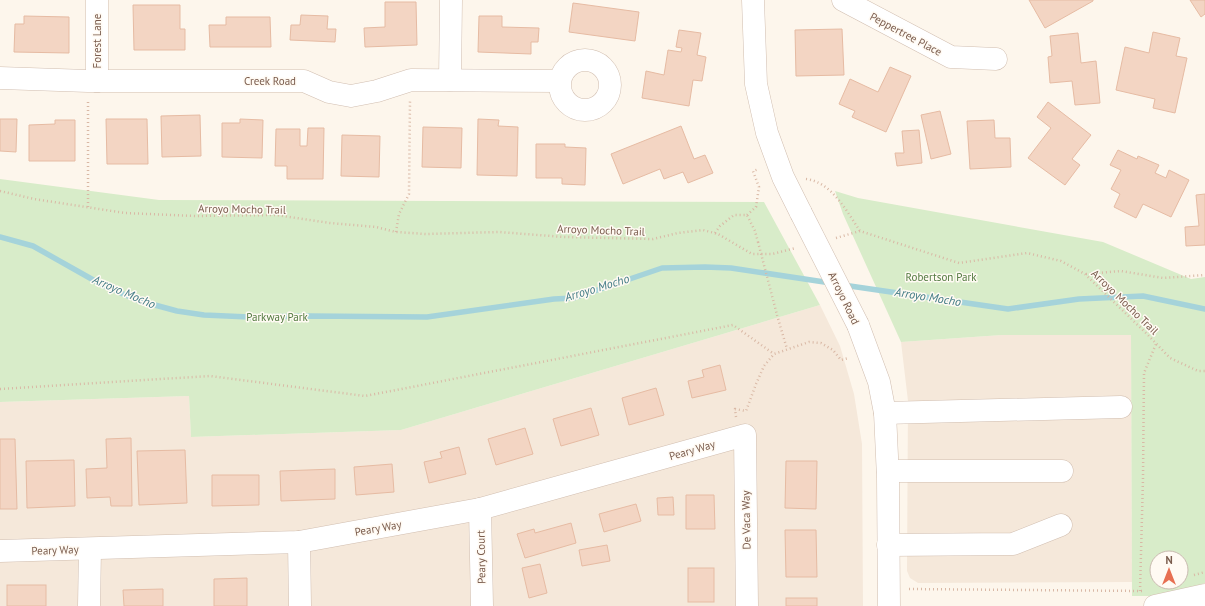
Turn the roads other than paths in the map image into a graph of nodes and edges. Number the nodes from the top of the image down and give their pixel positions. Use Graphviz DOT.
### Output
graph roads {
  1 [pos="98,0"];
  2 [pos="451,0"];
  3 [pos="753,0"];
  4 [pos="843,0"];
  5 [pos="996,59"];
  6 [pos="0,78"];
  7 [pos="450,80"];
  8 [pos="93,81"];
  9 [pos="559,81"];
  10 [pos="1121,407"];
  11 [pos="885,413"];
  12 [pos="742,436"];
  13 [pos="888,471"];
  14 [pos="1062,471"];
  15 [pos="480,509"];
  16 [pos="1061,525"];
  17 [pos="299,542"];
  18 [pos="888,546"];
  19 [pos="90,549"];
  20 [pos="0,551"];
  21 [pos="1205,595"];
  22 [pos="889,597"];
  23 [pos="1148,598"];
  24 [pos="89,606"];
  25 [pos="300,606"];
  26 [pos="482,606"];
  27 [pos="747,606"];
  1 -- 8 [label="street, Forest Lane"];
  2 -- 7 [label="street"];
  3 -- 11 [label="street, Arroyo Road, bridge"];
  4 -- 5 [label="street, Peppertree Place"];
  6 -- 8 [label="street, Creek Road"];
  7 -- 8 [label="street, Creek Road"];
  7 -- 9 [label="street, Creek Road"];
  10 -- 11 [label="street"];
  11 -- 13 [label="street, Arroyo Road"];
  12 -- 15 [label="street, Peary Way"];
  12 -- 27 [label="street, De Vaca Way"];
  13 -- 14 [label="street"];
  13 -- 18 [label="street, Arroyo Road"];
  15 -- 17 [label="street, Peary Way"];
  15 -- 26 [label="street, Peary Court"];
  16 -- 18 [label="street"];
  17 -- 19 [label="street, Peary Way"];
  17 -- 25 [label="street"];
  18 -- 22 [label="street, Arroyo Road"];
  19 -- 20 [label="street, Peary Way"];
  19 -- 24 [label="street"];
  21 -- 23 [label="street"];
}
